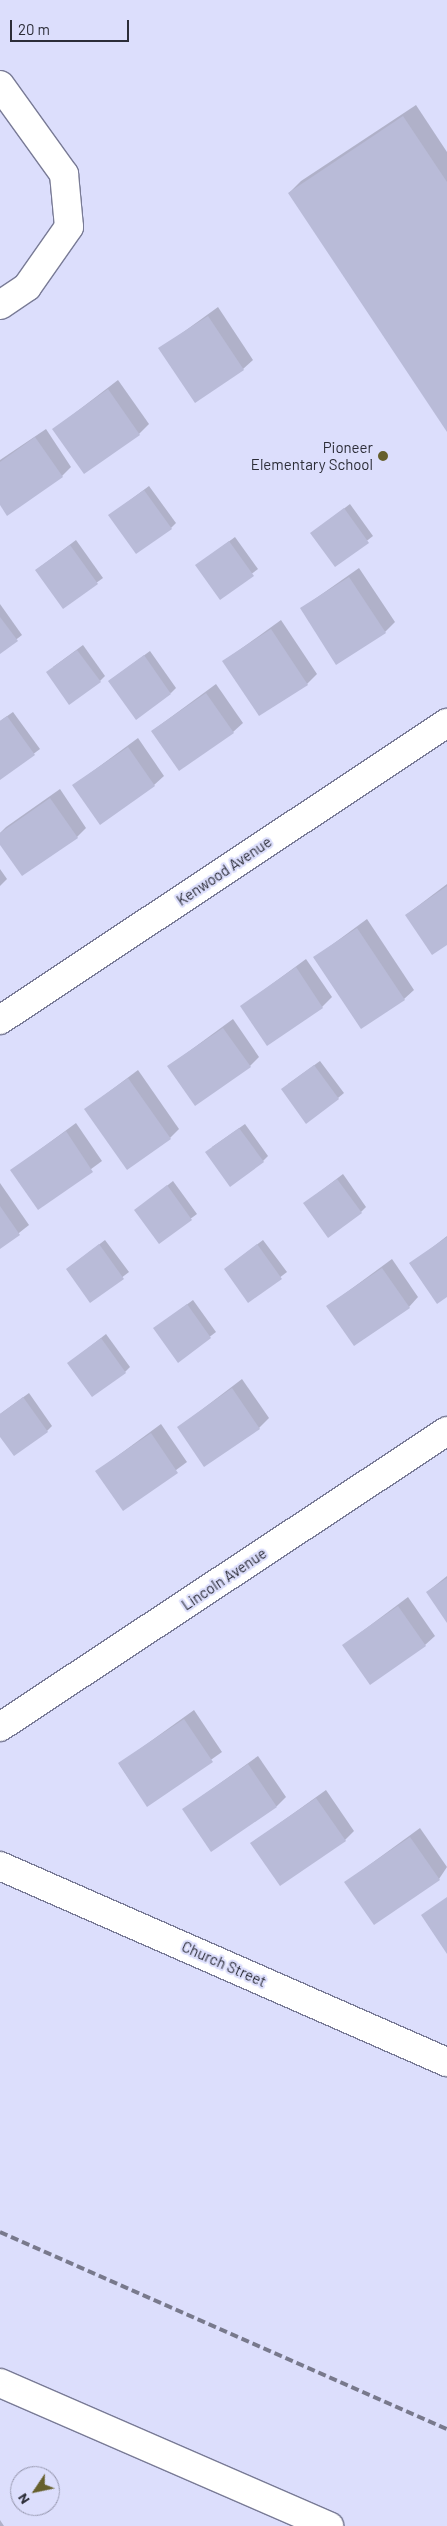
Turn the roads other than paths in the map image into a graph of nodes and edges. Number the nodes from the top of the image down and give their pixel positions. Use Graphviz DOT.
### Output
graph roads {
  1 [pos="0,85"];
  2 [pos="0,305"];
  3 [pos="447,723"];
  4 [pos="0,1020"];
  5 [pos="447,1431"];
  6 [pos="0,1727"];
  7 [pos="0,1866"];
  8 [pos="447,2062"];
  9 [pos="0,2383"];
  10 [pos="329,2526"];
  1 -- 2 [label="street"];
  3 -- 4 [label="street, Kenwood Avenue"];
  5 -- 6 [label="street, Lincoln Avenue"];
  7 -- 8 [label="street, Church Street"];
  9 -- 10 [label="street"];
}
